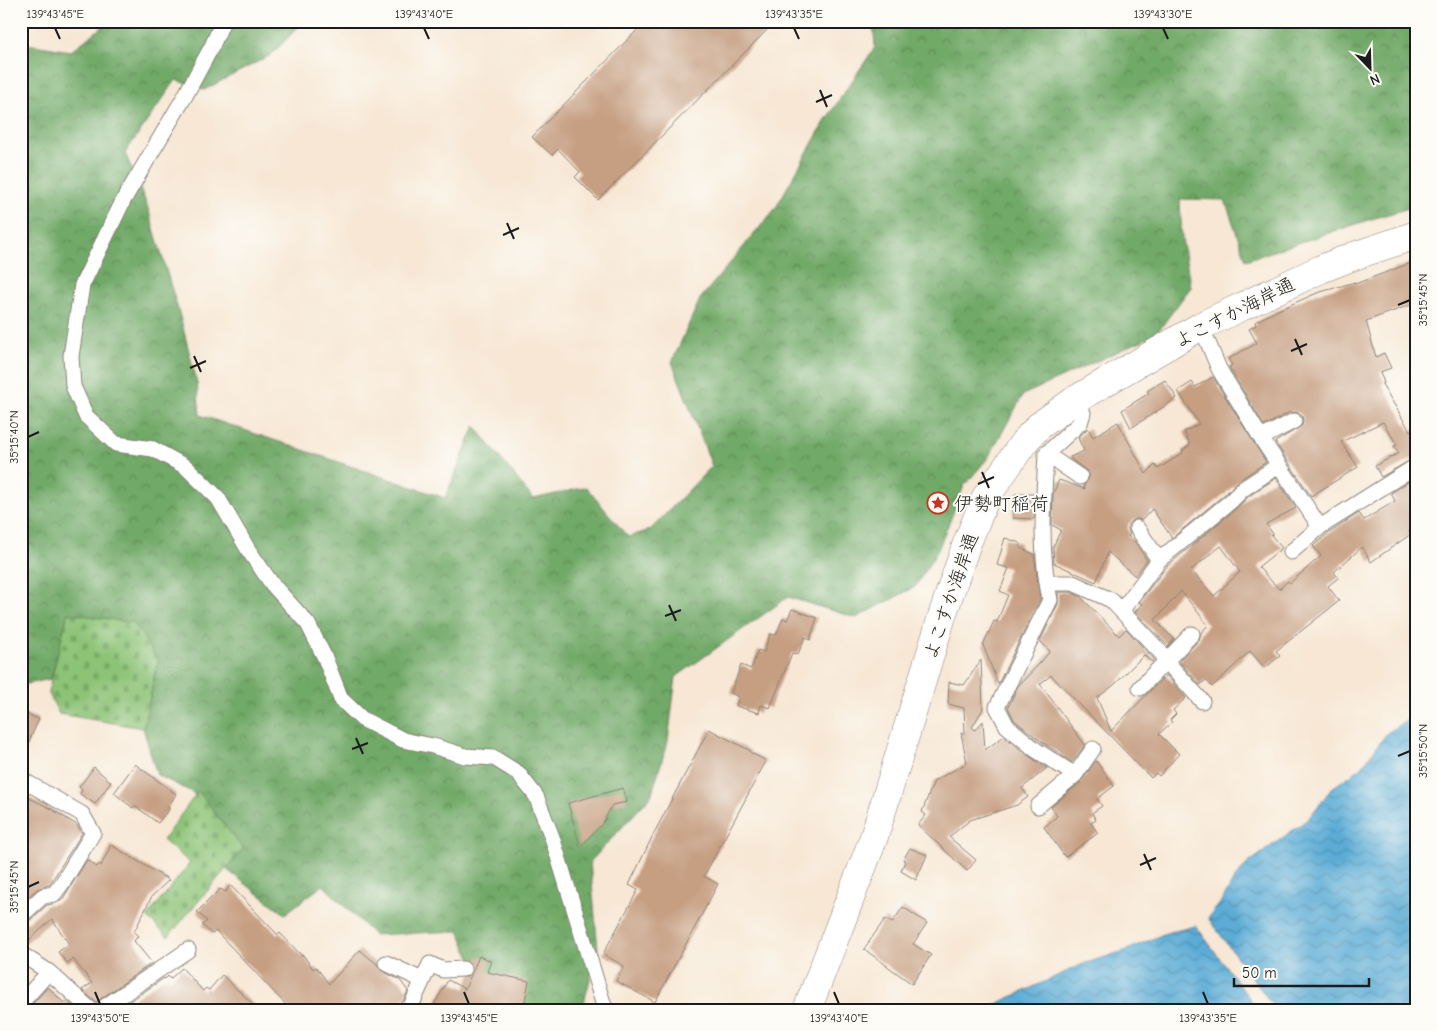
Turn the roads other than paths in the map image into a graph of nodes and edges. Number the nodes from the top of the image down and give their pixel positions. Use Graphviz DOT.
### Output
graph roads {
  1 [pos="223,21"];
  2 [pos="1416,235"];
  3 [pos="1201,326"];
  4 [pos="1075,400"];
  5 [pos="1294,421"];
  6 [pos="1261,438"];
  7 [pos="1046,454"];
  8 [pos="1279,465"];
  9 [pos="1416,466"];
  10 [pos="1080,477"];
  11 [pos="1320,527"];
  12 [pos="1137,528"];
  13 [pos="1291,552"];
  14 [pos="1159,560"];
  15 [pos="1048,583"];
  16 [pos="1122,610"];
  17 [pos="1192,634"];
  18 [pos="1166,660"];
  19 [pos="1140,688"];
  20 [pos="1202,700"];
  21 [pos="1093,749"];
  22 [pos="1075,775"];
  23 [pos="21,778"];
  24 [pos="1038,806"];
  25 [pos="21,916"];
  26 [pos="188,950"];
  27 [pos="21,954"];
  28 [pos="386,963"];
  29 [pos="463,970"];
  30 [pos="49,972"];
  31 [pos="422,980"];
  32 [pos="21,1002"];
  33 [pos="412,1008"];
  34 [pos="91,1010"];
  35 [pos="100,1010"];
  36 [pos="607,1010"];
  37 [pos="807,1010"];
  1 -- 36 [label="street"];
  2 -- 3 [label="highway, よこすか海岸通"];
  3 -- 4 [label="highway, よこすか海岸通"];
  3 -- 6 [label="street"];
  4 -- 7 [label="street"];
  4 -- 37 [label="highway, よこすか海岸通"];
  5 -- 6 [label="street"];
  6 -- 8 [label="street"];
  7 -- 10 [label="street"];
  7 -- 15 [label="street"];
  8 -- 11 [label="street"];
  8 -- 14 [label="street"];
  9 -- 11 [label="street"];
  11 -- 13 [label="street"];
  12 -- 14 [label="street"];
  14 -- 16 [label="street"];
  15 -- 16 [label="street"];
  15 -- 22 [label="street"];
  16 -- 18 [label="street"];
  17 -- 18 [label="street"];
  18 -- 19 [label="street"];
  18 -- 20 [label="street"];
  21 -- 22 [label="street"];
  22 -- 24 [label="street"];
  23 -- 25 [label="street"];
  26 -- 35 [label="street"];
  27 -- 30 [label="street"];
  28 -- 31 [label="street"];
  29 -- 31 [label="street"];
  30 -- 32 [label="street"];
  30 -- 34 [label="street"];
  31 -- 33 [label="street"];
}
